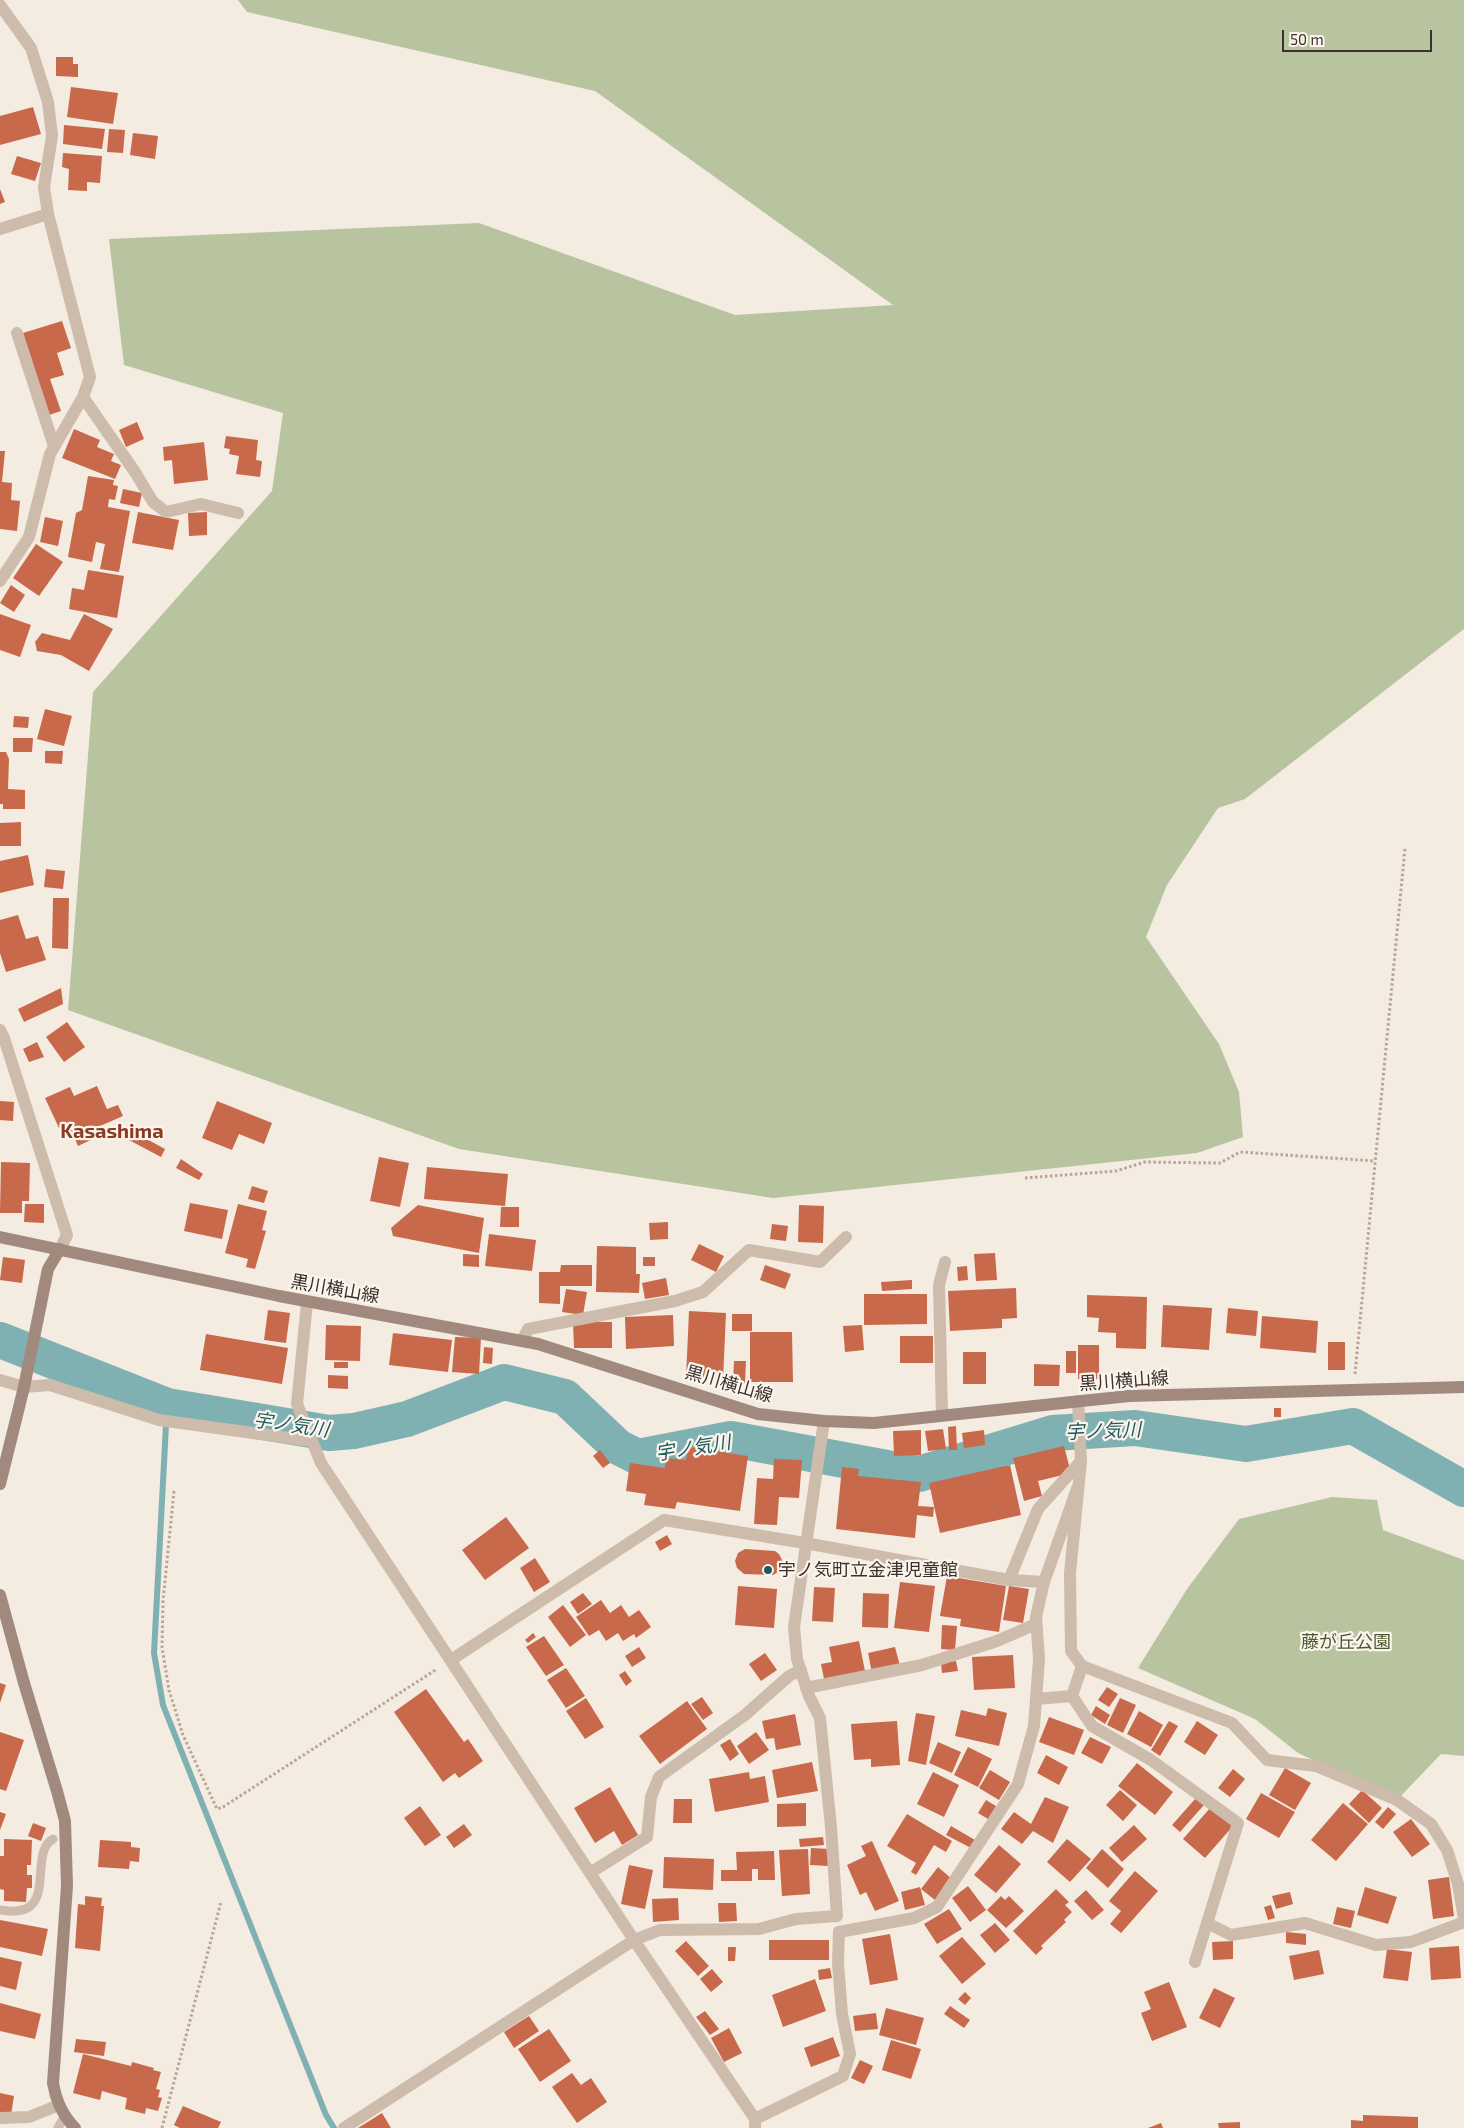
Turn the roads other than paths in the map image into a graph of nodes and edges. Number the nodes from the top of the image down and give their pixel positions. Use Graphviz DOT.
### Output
graph roads {
  1 [pos="0,5"];
  2 [pos="48,214"];
  3 [pos="0,230"];
  4 [pos="17,333"];
  5 [pos="83,397"];
  6 [pos="54,446"];
  7 [pos="238,512"];
  8 [pos="0,581"];
  9 [pos="0,1030"];
  10 [pos="0,1237"];
  11 [pos="846,1237"];
  12 [pos="60,1249"];
  13 [pos="945,1262"];
  14 [pos="307,1302"];
  15 [pos="522,1341"];
  16 [pos="0,1380"];
  17 [pos="24,1387"];
  18 [pos="1464,1387"];
  19 [pos="1078,1401"];
  20 [pos="942,1416"];
  21 [pos="824,1420"];
  22 [pos="310,1439"];
  23 [pos="1081,1461"];
  24 [pos="0,1484"];
  25 [pos="1078,1486"];
  26 [pos="805,1542"];
  27 [pos="1009,1580"];
  28 [pos="1044,1582"];
  29 [pos="0,1595"];
  30 [pos="1036,1624"];
  31 [pos="450,1660"];
  32 [pos="1082,1666"];
  33 [pos="801,1670"];
  34 [pos="806,1688"];
  35 [pos="1072,1696"];
  36 [pos="1036,1699"];
  37 [pos="53,1839"];
  38 [pos="590,1873"];
  39 [pos="0,1910"];
  40 [pos="1464,1920"];
  41 [pos="1207,1923"];
  42 [pos="634,1940"];
  43 [pos="1195,1962"];
  44 [pos="59,2104"];
  45 [pos="0,2118"];
  46 [pos="61,2122"];
  47 [pos="755,2123"];
  48 [pos="75,2128"];
  49 [pos="344,2128"];
  1 -- 2 [label="street"];
  2 -- 3 [label="street"];
  2 -- 5 [label="street"];
  4 -- 6 [label="street"];
  5 -- 6 [label="street"];
  5 -- 7 [label="street"];
  6 -- 8 [label="street"];
  9 -- 12 [label="street"];
  10 -- 12 [label="main road, 黒川横山線"];
  11 -- 15 [label="street"];
  12 -- 14 [label="main road, 黒川横山線"];
  12 -- 17 [label="main road"];
  13 -- 20 [label="street"];
  14 -- 15 [label="main road, 黒川横山線"];
  14 -- 22 [label="street"];
  15 -- 21 [label="main road, 黒川横山線"];
  16 -- 17 [label="street"];
  17 -- 22 [label="street"];
  17 -- 24 [label="main road"];
  18 -- 19 [label="main road, 黒川横山線"];
  19 -- 20 [label="main road, 黒川横山線"];
  19 -- 23 [label="street"];
  20 -- 21 [label="main road, 黒川横山線"];
  21 -- 26 [label="street"];
  22 -- 31 [label="street"];
  23 -- 25 [label="street"];
  23 -- 27 [label="street"];
  25 -- 28 [label="street"];
  25 -- 32 [label="street"];
  26 -- 27 [label="street"];
  26 -- 31 [label="street"];
  26 -- 33 [label="street"];
  27 -- 28 [label="street"];
  28 -- 30 [label="street"];
  29 -- 44 [label="main road"];
  30 -- 34 [label="street"];
  30 -- 36 [label="street"];
  31 -- 38 [label="street"];
  32 -- 35 [label="street"];
  32 -- 40 [label="street"];
  33 -- 34 [label="street"];
  33 -- 38 [label="street"];
  34 -- 42 [label="street"];
  35 -- 36 [label="street"];
  35 -- 41 [label="street"];
  36 -- 47 [label="street"];
  37 -- 39 [label="lane"];
  38 -- 42 [label="street"];
  40 -- 41 [label="street"];
  41 -- 43 [label="street"];
  42 -- 47 [label="street"];
  42 -- 49 [label="street"];
  44 -- 45 [label="street"];
  44 -- 46 [label="main road"];
  46 -- 48 [label="main road"];
}
